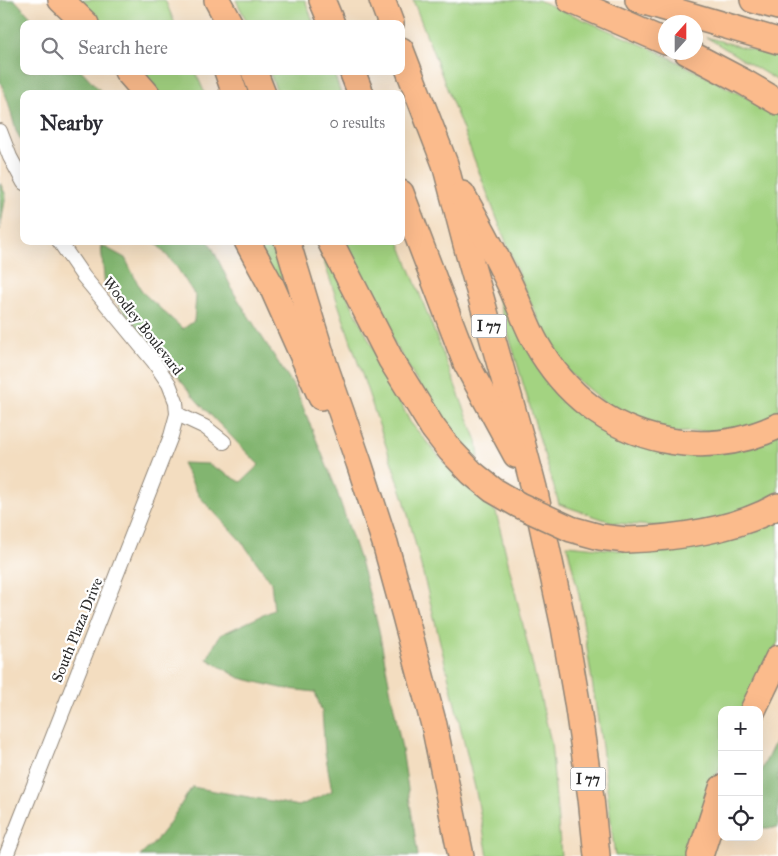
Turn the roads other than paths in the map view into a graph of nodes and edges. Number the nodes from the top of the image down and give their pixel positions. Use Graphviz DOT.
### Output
graph roads {
  1 [pos="61,0"];
  2 [pos="202,0"];
  3 [pos="217,0"];
  4 [pos="322,0"];
  5 [pos="382,0"];
  6 [pos="570,0"];
  7 [pos="638,0"];
  8 [pos="753,0"];
  9 [pos="778,7"];
  10 [pos="82,20"];
  11 [pos="209,20"];
  12 [pos="228,20"];
  13 [pos="330,20"];
  14 [pos="390,20"];
  15 [pos="658,38"];
  16 [pos="778,41"];
  17 [pos="405,60"];
  18 [pos="702,60"];
  19 [pos="130,75"];
  20 [pos="228,75"];
  21 [pos="256,75"];
  22 [pos="354,75"];
  23 [pos="144,90"];
  24 [pos="234,90"];
  25 [pos="261,90"];
  26 [pos="359,90"];
  27 [pos="778,102"];
  28 [pos="0,131"];
  29 [pos="446,164"];
  30 [pos="20,176"];
  31 [pos="405,203"];
  32 [pos="62,245"];
  33 [pos="249,245"];
  34 [pos="288,245"];
  35 [pos="332,245"];
  36 [pos="177,414"];
  37 [pos="778,426"];
  38 [pos="224,442"];
  39 [pos="359,462"];
  40 [pos="534,488"];
  41 [pos="778,506"];
  42 [pos="778,658"];
  43 [pos="755,706"];
  44 [pos="719,796"];
  45 [pos="6,856"];
  46 [pos="461,856"];
  47 [pos="597,856"];
  48 [pos="700,856"];
  1 -- 10 [label="highway"];
  2 -- 11 [label="highway"];
  3 -- 12 [label="highway"];
  4 -- 13 [label="highway"];
  5 -- 14 [label="highway"];
  6 -- 15 [label="highway"];
  7 -- 16 [label="highway"];
  8 -- 9 [label="highway"];
  17 -- 29 [label="highway, I 77"];
  18 -- 27 [label="highway"];
  19 -- 23 [label="highway"];
  20 -- 24 [label="highway"];
  21 -- 25 [label="highway"];
  22 -- 26 [label="highway"];
  28 -- 30 [label="street"];
  29 -- 37 [label="highway"];
  29 -- 40 [label="highway, I 77"];
  31 -- 40 [label="highway"];
  32 -- 36 [label="street, Woodley Boulevard"];
  33 -- 39 [label="highway"];
  34 -- 39 [label="highway"];
  35 -- 41 [label="highway, bridge"];
  36 -- 38 [label="street"];
  36 -- 45 [label="street, South Plaza Drive"];
  39 -- 46 [label="highway"];
  40 -- 47 [label="highway, I 77"];
  42 -- 43 [label="highway"];
  44 -- 48 [label="highway"];
}
